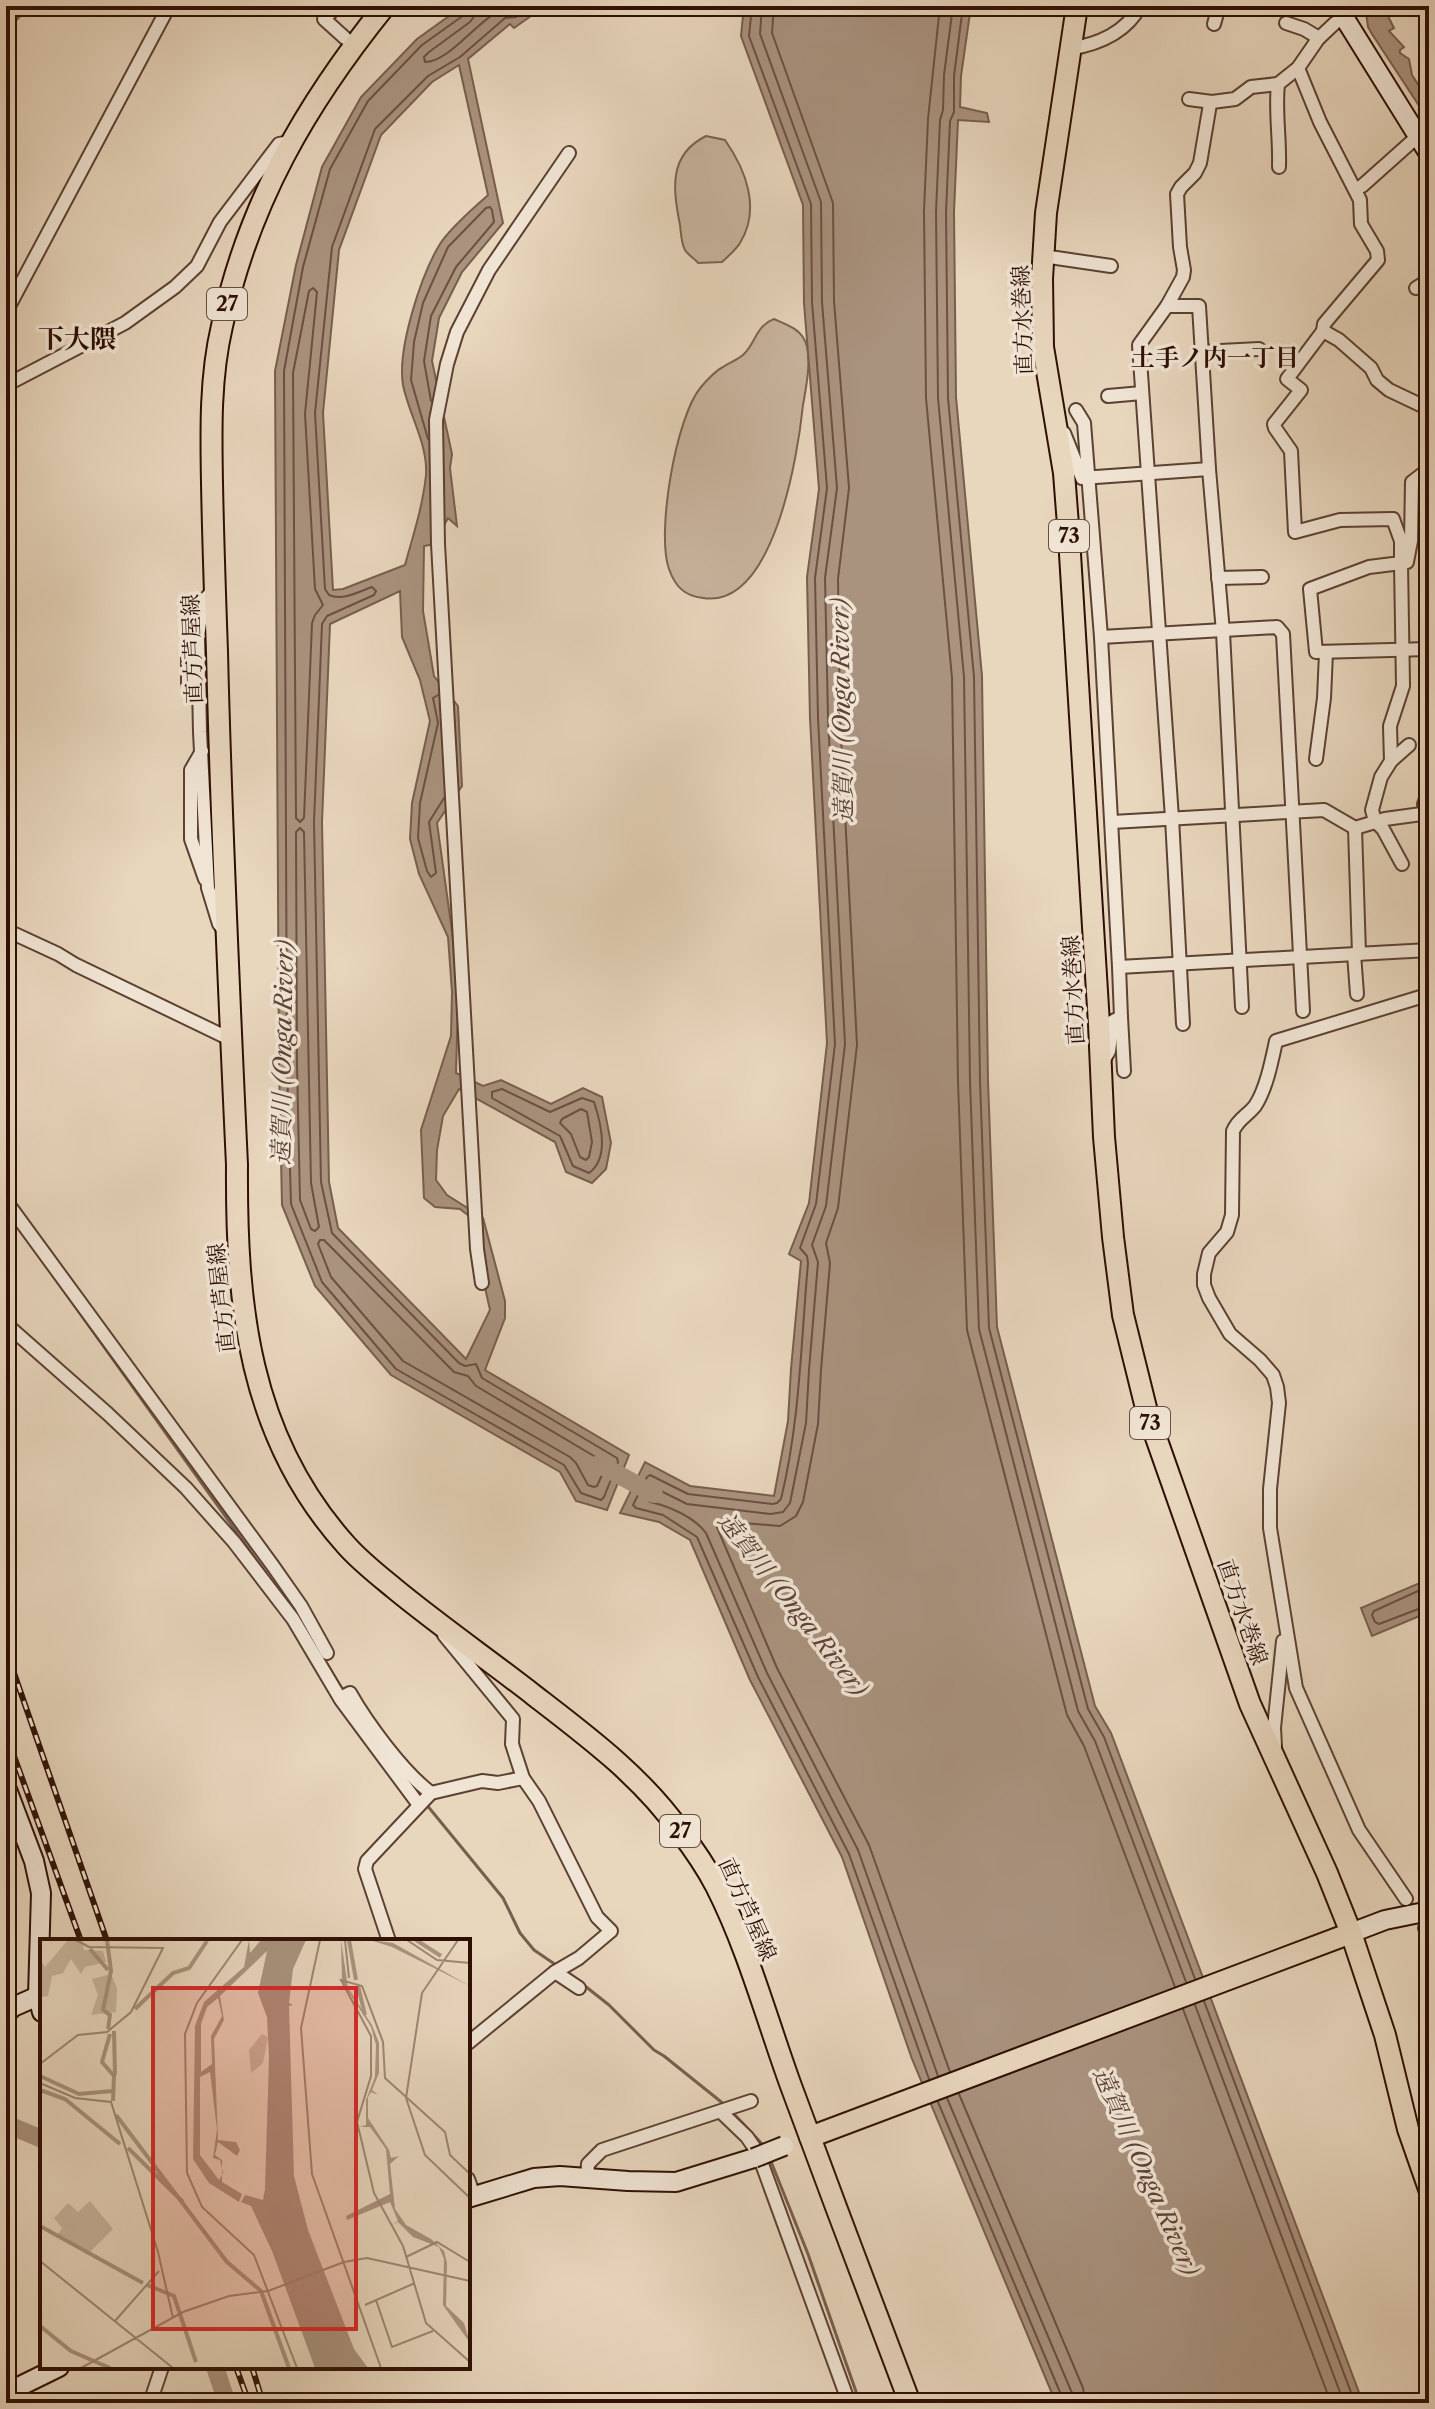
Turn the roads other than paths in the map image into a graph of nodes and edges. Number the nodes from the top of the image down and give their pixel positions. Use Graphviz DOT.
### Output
graph roads {
  1 [pos="169,6"];
  2 [pos="337,6"];
  3 [pos="385,6"];
  4 [pos="1077,6"];
  5 [pos="1140,6"];
  6 [pos="1219,6"];
  7 [pos="1340,12"];
  8 [pos="1286,23"];
  9 [pos="1214,24"];
  10 [pos="345,38"];
  11 [pos="1319,38"];
  12 [pos="1069,49"];
  13 [pos="1298,68"];
  14 [pos="1278,84"];
  15 [pos="1189,99"];
  16 [pos="1212,102"];
  17 [pos="1418,136"];
  18 [pos="290,142"];
  19 [pos="569,153"];
  20 [pos="1429,154"];
  21 [pos="1279,167"];
  22 [pos="1355,189"];
  23 [pos="1043,256"];
  24 [pos="1111,266"];
  25 [pos="1429,280"];
  26 [pos="1416,288"];
  27 [pos="1167,306"];
  28 [pos="6,312"];
  29 [pos="1323,331"];
  30 [pos="1259,349"];
  31 [pos="1201,352"];
  32 [pos="6,385"];
  33 [pos="1142,393"];
  34 [pos="1108,396"];
  35 [pos="1051,400"];
  36 [pos="1429,409"];
  37 [pos="1076,410"];
  38 [pos="1209,469"];
  39 [pos="1429,469"];
  40 [pos="1149,473"];
  41 [pos="1089,478"];
  42 [pos="1401,563"];
  43 [pos="1262,577"];
  44 [pos="1218,578"];
  45 [pos="214,589"];
  46 [pos="1223,632"];
  47 [pos="1160,633"];
  48 [pos="1101,637"];
  49 [pos="1401,649"];
  50 [pos="1429,649"];
  51 [pos="1326,653"];
  52 [pos="1409,745"];
  53 [pos="1316,759"];
  54 [pos="1391,761"];
  55 [pos="1429,791"];
  56 [pos="1291,811"];
  57 [pos="1427,813"];
  58 [pos="1232,816"];
  59 [pos="1172,818"];
  60 [pos="1375,821"];
  61 [pos="1112,822"];
  62 [pos="1355,828"];
  63 [pos="1402,864"];
  64 [pos="6,930"];
  65 [pos="226,933"];
  66 [pos="1429,950"];
  67 [pos="1357,954"];
  68 [pos="1301,957"];
  69 [pos="1239,961"];
  70 [pos="1180,964"];
  71 [pos="1119,967"];
  72 [pos="1357,994"];
  73 [pos="1429,999"];
  74 [pos="1242,1007"];
  75 [pos="1303,1011"];
  76 [pos="1121,1017"];
  77 [pos="1183,1024"];
  78 [pos="232,1040"];
  79 [pos="1100,1069"];
  80 [pos="1124,1071"];
  81 [pos="6,1201"];
  82 [pos="482,1283"];
  83 [pos="6,1324"];
  84 [pos="427,1615"];
  85 [pos="1285,1630"];
  86 [pos="327,1653"];
  87 [pos="1276,1759"];
  88 [pos="523,1778"];
  89 [pos="6,1787"];
  90 [pos="425,1799"];
  91 [pos="1406,1899"];
  92 [pos="1428,1925"];
  93 [pos="1346,1935"];
  94 [pos="41,1939"];
  95 [pos="388,1939"];
  96 [pos="559,1969"];
  97 [pos="579,1988"];
  98 [pos="40,2001"];
  99 [pos="6,2014"];
  100 [pos="470,2041"];
  101 [pos="751,2101"];
  102 [pos="721,2112"];
  103 [pos="1408,2129"];
  104 [pos="814,2135"];
  105 [pos="1429,2161"];
  106 [pos="587,2177"];
  107 [pos="1429,2189"];
  108 [pos="470,2191"];
  109 [pos="55,2369"];
  110 [pos="161,2369"];
  111 [pos="6,2393"];
  112 [pos="150,2403"];
  113 [pos="849,2403"];
  114 [pos="910,2403"];
  1 -- 28 [label="street"];
  2 -- 10 [label="street"];
  3 -- 18 [label="main road, 直方芦屋線 / 27"];
  4 -- 12 [label="main road, 直方水巻線 / 73"];
  5 -- 12 [label="street"];
  6 -- 9 [label="street"];
  7 -- 11 [label="street"];
  7 -- 17 [label="street"];
  8 -- 11 [label="street"];
  11 -- 13 [label="street"];
  12 -- 23 [label="main road, 直方水巻線 / 73"];
  13 -- 14 [label="street"];
  13 -- 22 [label="street"];
  14 -- 16 [label="street"];
  14 -- 21 [label="street"];
  15 -- 16 [label="street"];
  16 -- 27 [label="street"];
  17 -- 20 [label="street"];
  17 -- 22 [label="street"];
  18 -- 32 [label="street"];
  18 -- 45 [label="main road, 直方芦屋線 / 27"];
  19 -- 82 [label="street"];
  22 -- 29 [label="street"];
  23 -- 24 [label="street"];
  23 -- 35 [label="main road, 直方水巻線 / 73"];
  25 -- 26 [label="street"];
  27 -- 31 [label="street"];
  27 -- 33 [label="street"];
  29 -- 36 [label="street"];
  29 -- 42 [label="street"];
  30 -- 31 [label="street"];
  31 -- 38 [label="street"];
  33 -- 34 [label="street"];
  33 -- 40 [label="street"];
  35 -- 41 [label="street"];
  35 -- 79 [label="main road, 直方水巻線 / 73"];
  37 -- 41 [label="street"];
  38 -- 40 [label="street"];
  38 -- 44 [label="street"];
  39 -- 42 [label="street"];
  40 -- 41 [label="street"];
  40 -- 47 [label="street"];
  41 -- 48 [label="street"];
  42 -- 49 [label="street"];
  42 -- 51 [label="street"];
  43 -- 44 [label="street"];
  44 -- 46 [label="street"];
  45 -- 65 [label="main road, 直方芦屋線 / 27"];
  45 -- 65 [label="street"];
  46 -- 47 [label="street"];
  46 -- 56 [label="street"];
  46 -- 58 [label="street"];
  47 -- 48 [label="street"];
  47 -- 59 [label="street"];
  48 -- 61 [label="street"];
  49 -- 50 [label="street"];
  49 -- 51 [label="street"];
  49 -- 54 [label="street"];
  51 -- 53 [label="street"];
  52 -- 54 [label="street"];
  54 -- 60 [label="street"];
  55 -- 57 [label="street"];
  56 -- 58 [label="street"];
  56 -- 62 [label="street"];
  56 -- 68 [label="street"];
  57 -- 60 [label="street"];
  58 -- 59 [label="street"];
  58 -- 69 [label="street"];
  59 -- 61 [label="street"];
  59 -- 70 [label="street"];
  60 -- 62 [label="street"];
  60 -- 63 [label="street"];
  61 -- 71 [label="street"];
  62 -- 67 [label="street"];
  64 -- 78 [label="street"];
  65 -- 78 [label="main road, 直方芦屋線 / 27"];
  66 -- 67 [label="street"];
  67 -- 68 [label="street"];
  67 -- 72 [label="street"];
  68 -- 69 [label="street"];
  68 -- 75 [label="street"];
  69 -- 70 [label="street"];
  69 -- 74 [label="street"];
  70 -- 71 [label="street"];
  70 -- 77 [label="street"];
  71 -- 76 [label="street"];
  73 -- 85 [label="street"];
  76 -- 79 [label="street"];
  76 -- 80 [label="street"];
  78 -- 84 [label="main road, 直方芦屋線 / 27"];
  79 -- 87 [label="main road, 直方水巻線 / 73"];
  81 -- 86 [label="street"];
  83 -- 90 [label="street"];
  84 -- 88 [label="street"];
  84 -- 104 [label="main road, 直方芦屋線 / 27"];
  85 -- 87 [label="street"];
  85 -- 91 [label="street"];
  87 -- 93 [label="main road, 直方水巻線 / 73"];
  88 -- 90 [label="street"];
  88 -- 96 [label="street"];
  89 -- 94 [label="street"];
  90 -- 95 [label="street"];
  92 -- 93 [label="street"];
  93 -- 103 [label="main road, 直方水巻線 / 73"];
  93 -- 104 [label="main road"];
  96 -- 97 [label="street"];
  96 -- 100 [label="street"];
  98 -- 99 [label="street"];
  101 -- 102 [label="street"];
  102 -- 106 [label="street"];
  102 -- 113 [label="street"];
  103 -- 105 [label="street"];
  103 -- 107 [label="main road, 直方水巻線 / 73"];
  104 -- 106 [label="street, bridge"];
  104 -- 114 [label="main road, 直方芦屋線 / 27"];
  106 -- 108 [label="street"];
  109 -- 111 [label="street"];
  110 -- 112 [label="street"];
}
